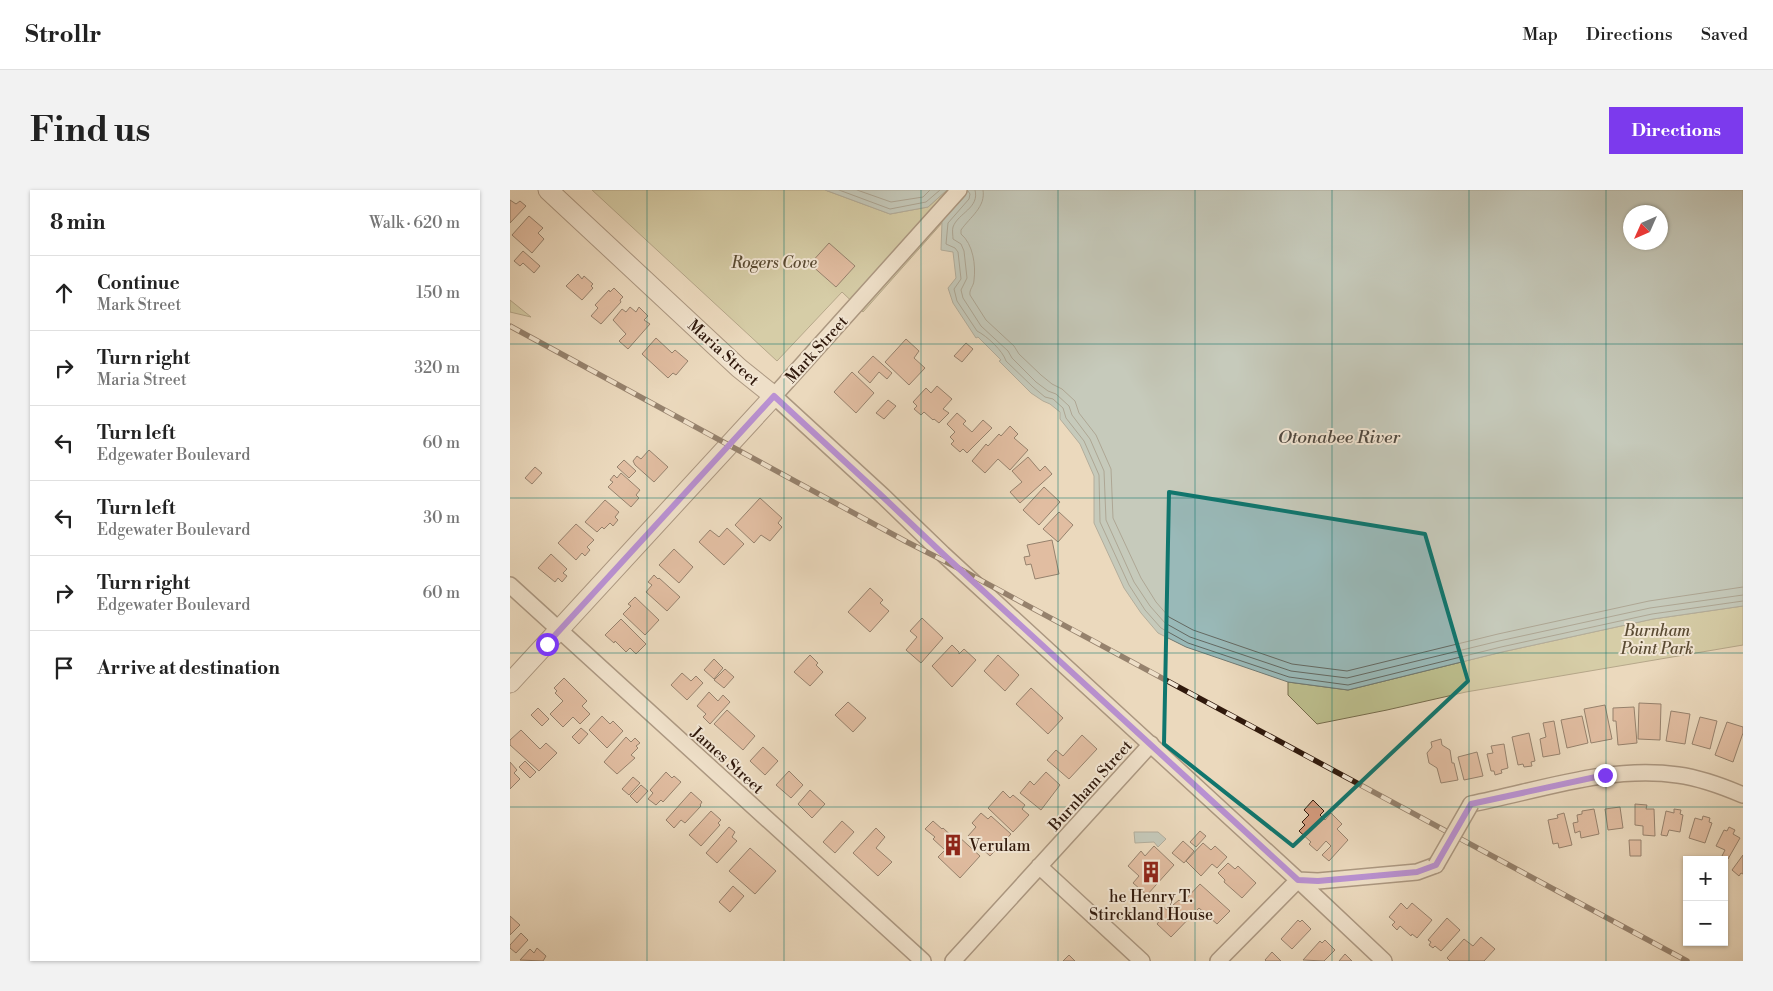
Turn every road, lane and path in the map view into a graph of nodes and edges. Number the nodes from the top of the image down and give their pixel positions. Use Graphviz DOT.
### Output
graph roads {
  1 [pos="548,190"];
  2 [pos="959,190"];
  3 [pos="774,396"];
  4 [pos="510,584"];
  5 [pos="560,630"];
  6 [pos="510,683"];
  7 [pos="1151,744"];
  8 [pos="1743,795"];
  9 [pos="1039,866"];
  10 [pos="1298,880"];
  11 [pos="923,961"];
  12 [pos="953,961"];
  13 [pos="1142,961"];
  14 [pos="1218,961"];
  15 [pos="1384,961"];
  1 -- 3 [label="street, Maria Street"];
  2 -- 3 [label="street, Mark Street"];
  3 -- 5 [label="street, Mark Street"];
  3 -- 7 [label="street, Maria Street"];
  4 -- 5 [label="street, James Street"];
  5 -- 6 [label="street, Mark Street"];
  5 -- 11 [label="street, James Street"];
  7 -- 9 [label="street, Burnham Street"];
  7 -- 10 [label="street, Maria Street"];
  8 -- 10 [label="street, bridge"];
  9 -- 12 [label="street, Burnham Street"];
  9 -- 13 [label="street"];
  10 -- 14 [label="street"];
  10 -- 15 [label="street, Maria Street"];
}
